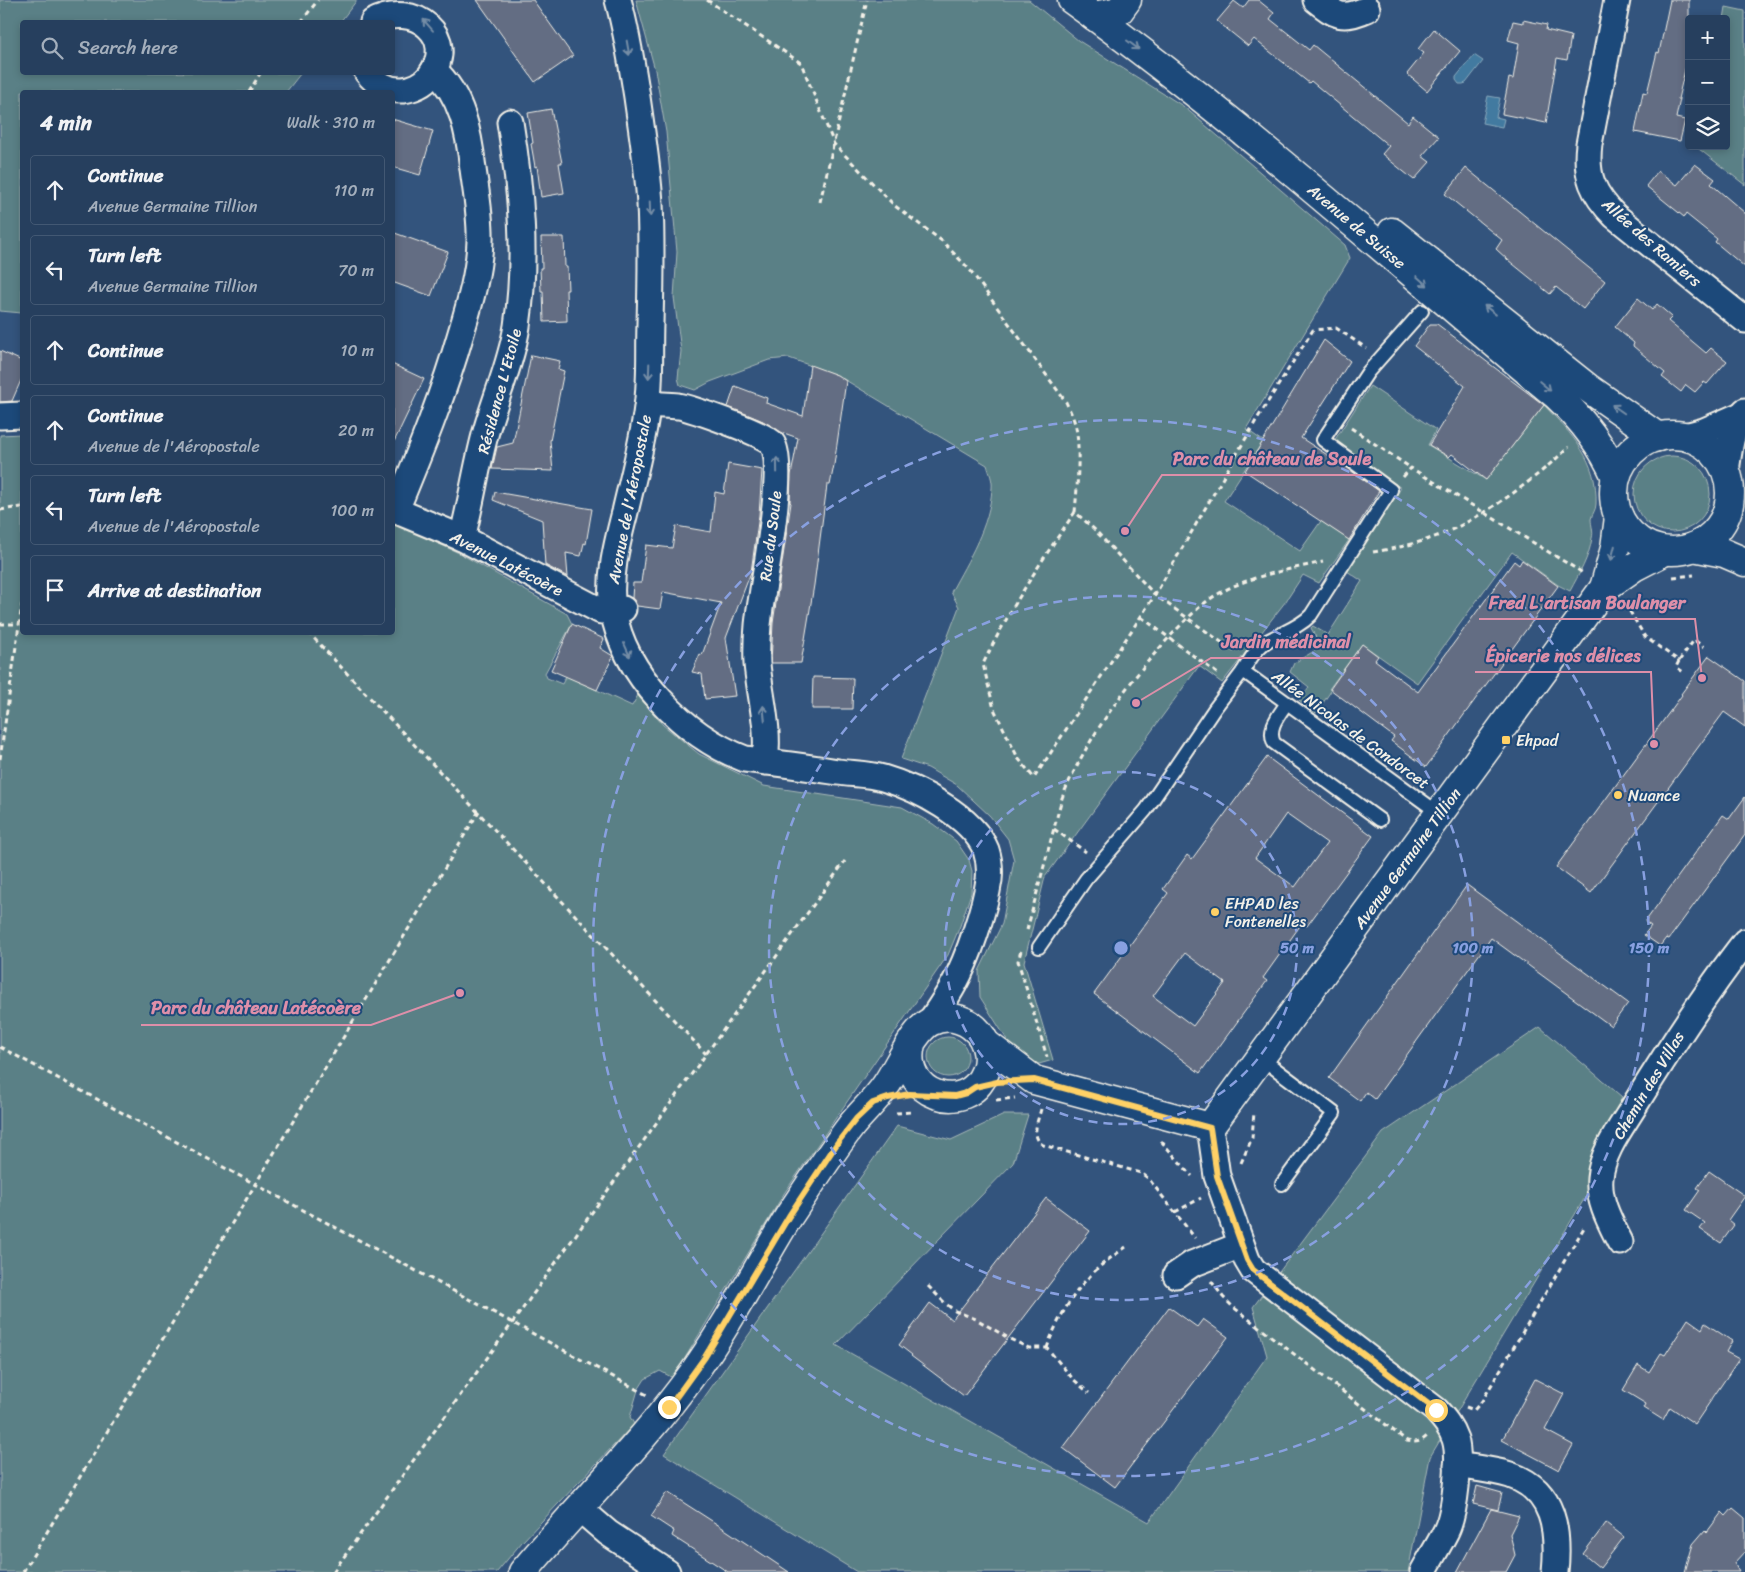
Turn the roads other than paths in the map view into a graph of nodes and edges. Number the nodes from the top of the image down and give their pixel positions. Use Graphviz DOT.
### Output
graph roads {
  1 [pos="618,0"];
  2 [pos="1072,0"];
  3 [pos="1316,0"];
  4 [pos="1617,0"];
  5 [pos="1107,5"];
  6 [pos="1368,9"];
  7 [pos="376,20"];
  8 [pos="434,70"];
  9 [pos="370,75"];
  10 [pos="510,122"];
  11 [pos="1422,311"];
  12 [pos="1745,320"];
  13 [pos="648,404"];
  14 [pos="1743,413"];
  15 [pos="0,416"];
  16 [pos="20,416"];
  17 [pos="1672,436"];
  18 [pos="1726,471"];
  19 [pos="1616,477"];
  20 [pos="1737,506"];
  21 [pos="395,507"];
  22 [pos="395,509"];
  23 [pos="1619,517"];
  24 [pos="462,538"];
  25 [pos="1693,547"];
  26 [pos="1745,562"];
  27 [pos="1667,564"];
  28 [pos="1607,594"];
  29 [pos="618,610"];
  30 [pos="1246,666"];
  31 [pos="1287,703"];
  32 [pos="765,762"];
  33 [pos="1440,814"];
  34 [pos="1380,820"];
  35 [pos="1745,942"];
  36 [pos="1039,948"];
  37 [pos="930,1022"];
  38 [pos="985,1043"];
  39 [pos="911,1044"];
  40 [pos="1261,1058"];
  41 [pos="1041,1070"];
  42 [pos="975,1087"];
  43 [pos="933,1094"];
  44 [pos="873,1103"];
  45 [pos="1210,1128"];
  46 [pos="1282,1184"];
  47 [pos="1620,1242"];
  48 [pos="1241,1245"];
  49 [pos="1176,1275"];
  50 [pos="1457,1465"];
  51 [pos="579,1508"];
  52 [pos="523,1572"];
  53 [pos="668,1572"];
  54 [pos="1422,1572"];
  55 [pos="1555,1572"];
  1 -- 13 [label="street, Avenue de l'Aéropostale, one-way"];
  2 -- 5 [label="street, Avenue de Suisse"];
  3 -- 6 [label="street"];
  4 -- 12 [label="street, Allée des Ramiers"];
  17 -- 5 [label="street, Avenue de Suisse, one-way"];
  5 -- 19 [label="street, Avenue de Suisse, one-way"];
  8 -- 7 [label="street, one-way"];
  8 -- 9 [label="street"];
  8 -- 21 [label="street"];
  10 -- 24 [label="street, Résidence L'Etoile"];
  11 -- 30 [label="lane"];
  13 -- 29 [label="street, Avenue de l'Aéropostale"];
  32 -- 13 [label="street, Rue du Soule, one-way"];
  14 -- 17 [label="street"];
  14 -- 18 [label="street"];
  15 -- 16 [label="street"];
  17 -- 18 [label="street"];
  17 -- 19 [label="street"];
  18 -- 20 [label="street"];
  19 -- 23 [label="street"];
  20 -- 25 [label="street"];
  22 -- 24 [label="street, Avenue Latécoère"];
  23 -- 27 [label="street"];
  23 -- 28 [label="street, Avenue Germaine Tillion, one-way"];
  24 -- 29 [label="street, Avenue Latécoère"];
  25 -- 26 [label="street"];
  25 -- 27 [label="street"];
  27 -- 28 [label="street, Avenue Germaine Tillion"];
  28 -- 33 [label="street, Avenue Germaine Tillion"];
  29 -- 32 [label="street, Avenue de l'Aéropostale, one-way"];
  30 -- 31 [label="lane, Allée Nicolas de Condorcet"];
  30 -- 36 [label="lane"];
  31 -- 33 [label="lane, Allée Nicolas de Condorcet"];
  31 -- 34 [label="lane"];
  32 -- 37 [label="street, Avenue de l'Aéropostale"];
  33 -- 40 [label="street, Avenue Germaine Tillion"];
  35 -- 47 [label="street, Chemin des Villas"];
  37 -- 38 [label="street"];
  37 -- 39 [label="street"];
  38 -- 41 [label="street"];
  38 -- 42 [label="street"];
  39 -- 43 [label="street"];
  39 -- 44 [label="street"];
  40 -- 45 [label="street, Avenue Germaine Tillion"];
  40 -- 46 [label="lane"];
  41 -- 42 [label="street"];
  41 -- 45 [label="street"];
  42 -- 43 [label="street"];
  43 -- 44 [label="street"];
  44 -- 51 [label="street"];
  45 -- 48 [label="street"];
  48 -- 49 [label="street"];
  48 -- 50 [label="street"];
  50 -- 54 [label="street"];
  50 -- 55 [label="street"];
  51 -- 52 [label="street"];
  51 -- 53 [label="street"];
}
